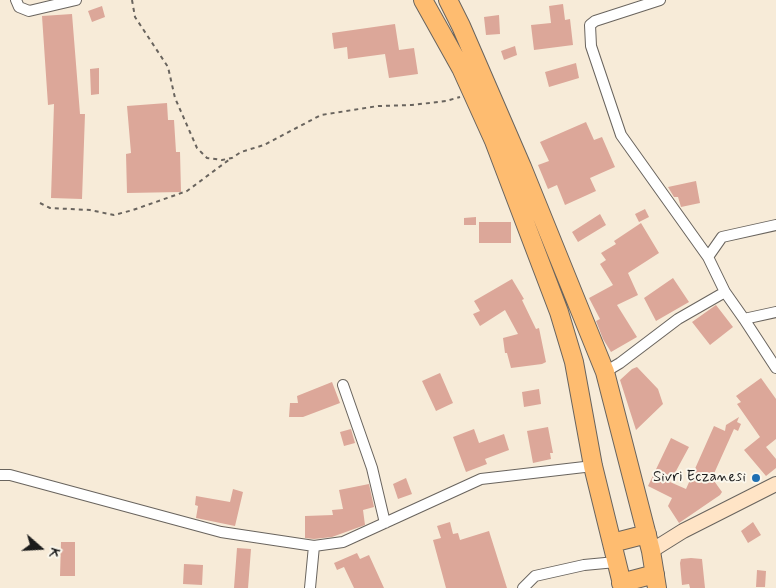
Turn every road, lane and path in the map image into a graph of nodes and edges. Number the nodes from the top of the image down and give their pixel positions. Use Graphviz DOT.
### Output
graph roads {
  1 [pos="16,0"];
  2 [pos="76,0"];
  3 [pos="132,0"];
  4 [pos="423,0"];
  5 [pos="448,0"];
  6 [pos="660,0"];
  7 [pos="473,94"];
  8 [pos="232,158"];
  9 [pos="40,203"];
  10 [pos="776,225"];
  11 [pos="708,257"];
  12 [pos="725,292"];
  13 [pos="776,312"];
  14 [pos="744,319"];
  15 [pos="776,368"];
  16 [pos="605,372"];
  17 [pos="343,384"];
  18 [pos="592,466"];
  19 [pos="0,474"];
  20 [pos="776,484"];
  21 [pos="385,523"];
  22 [pos="612,543"];
  23 [pos="649,543"];
  24 [pos="314,546"];
  25 [pos="616,562"];
  26 [pos="656,581"];
  27 [pos="622,585"];
  28 [pos="310,588"];
  29 [pos="523,588"];
  1 -- 2 [label="street"];
  3 -- 8 [label="path"];
  4 -- 7 [label="highway"];
  5 -- 16 [label="highway"];
  6 -- 11 [label="street"];
  7 -- 8 [label="path"];
  7 -- 18 [label="highway"];
  8 -- 9 [label="path"];
  10 -- 11 [label="street"];
  11 -- 12 [label="street"];
  12 -- 14 [label="street"];
  12 -- 16 [label="street"];
  13 -- 14 [label="street"];
  14 -- 15 [label="street"];
  16 -- 23 [label="highway"];
  17 -- 21 [label="street"];
  18 -- 21 [label="street"];
  18 -- 22 [label="highway"];
  19 -- 24 [label="street"];
  20 -- 23 [label="street"];
  21 -- 24 [label="street"];
  22 -- 23 [label="highway"];
  22 -- 25 [label="highway"];
  23 -- 26 [label="highway"];
  24 -- 28 [label="street"];
  25 -- 27 [label="highway"];
  25 -- 29 [label="street"];
  26 -- 27 [label="highway"];
}
